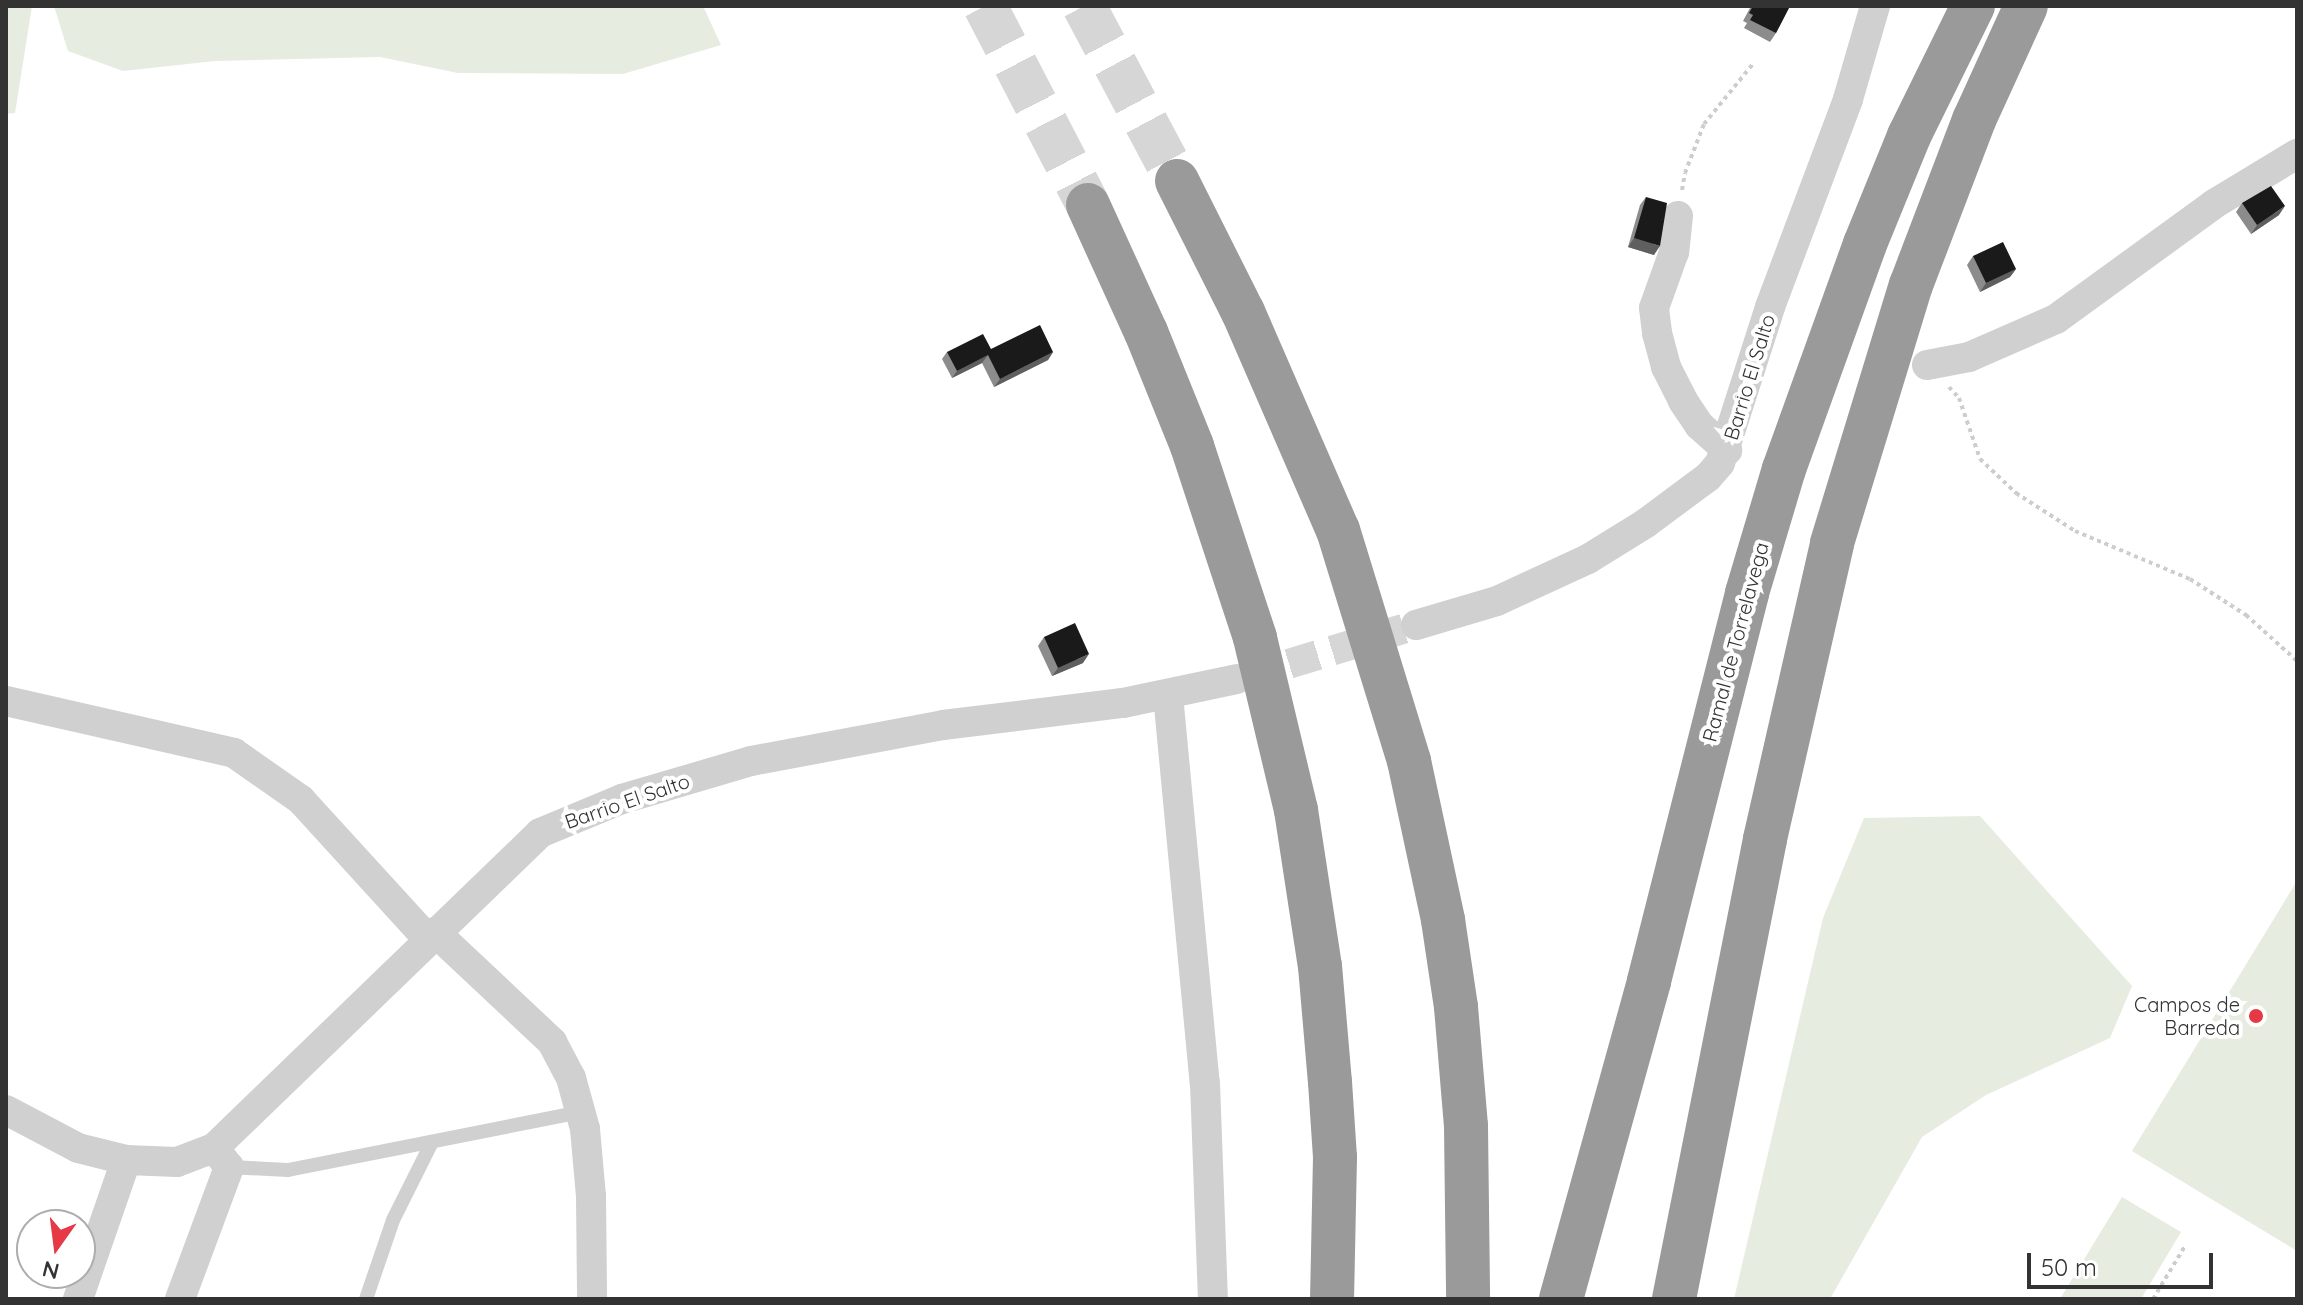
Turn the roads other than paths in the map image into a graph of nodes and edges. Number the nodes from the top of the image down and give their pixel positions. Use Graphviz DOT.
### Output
graph roads {
  1 [pos="1875,6"];
  2 [pos="1973,6"];
  3 [pos="2026,6"];
  4 [pos="2297,154"];
  5 [pos="1177,181"];
  6 [pos="1088,205"];
  7 [pos="1678,216"];
  8 [pos="1927,365"];
  9 [pos="1727,450"];
  10 [pos="1416,625"];
  11 [pos="1237,679"];
  12 [pos="1168,695"];
  13 [pos="6,701"];
  14 [pos="431,936"];
  15 [pos="6,1110"];
  16 [pos="580,1112"];
  17 [pos="432,1142"];
  18 [pos="222,1158"];
  19 [pos="126,1160"];
  20 [pos="78,1299"];
  21 [pos="180,1299"];
  22 [pos="366,1299"];
  23 [pos="592,1299"];
  24 [pos="1213,1299"];
  25 [pos="1332,1299"];
  26 [pos="1468,1299"];
  27 [pos="1561,1299"];
  28 [pos="1674,1299"];
  1 -- 9 [label="street, Barrio El Salto"];
  2 -- 27 [label="highway, Ramal de Torrelavega"];
  3 -- 28 [label="highway"];
  4 -- 8 [label="street"];
  5 -- 26 [label="highway"];
  6 -- 25 [label="highway"];
  7 -- 9 [label="street"];
  9 -- 10 [label="street, Barrio El Salto"];
  11 -- 12 [label="street, Barrio El Salto"];
  12 -- 14 [label="street, Barrio El Salto"];
  12 -- 24 [label="street"];
  13 -- 14 [label="street"];
  14 -- 16 [label="street"];
  14 -- 18 [label="street, Barrio El Salto"];
  15 -- 19 [label="street, Barrio El Salto"];
  16 -- 17 [label="lane"];
  16 -- 23 [label="street"];
  17 -- 18 [label="lane"];
  17 -- 22 [label="lane"];
  18 -- 19 [label="street, Barrio El Salto"];
  18 -- 21 [label="street"];
  19 -- 20 [label="street"];
}
